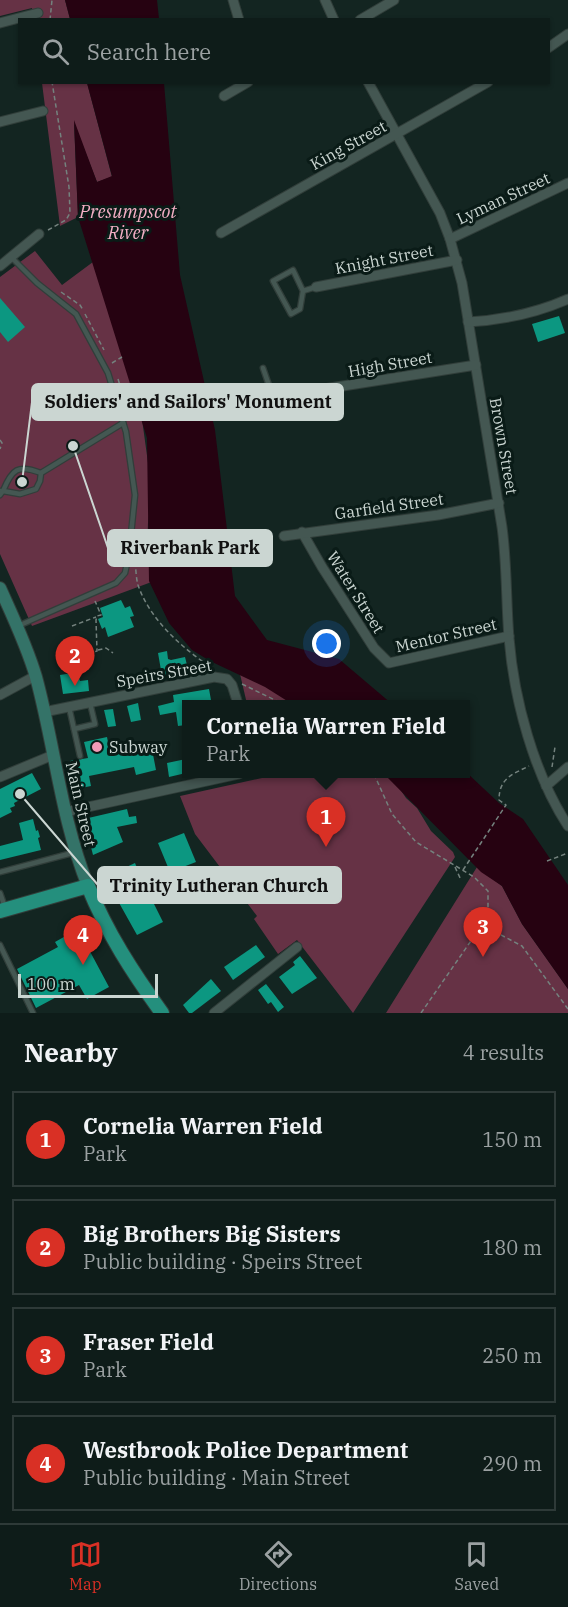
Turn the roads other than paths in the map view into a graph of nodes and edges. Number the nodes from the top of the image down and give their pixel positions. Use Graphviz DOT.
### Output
graph roads {
  1 [pos="233,0"];
  2 [pos="325,0"];
  3 [pos="394,0"];
  4 [pos="38,13"];
  5 [pos="18,18"];
  6 [pos="19,18"];
  7 [pos="238,18"];
  8 [pos="333,18"];
  9 [pos="363,18"];
  10 [pos="0,23"];
  11 [pos="568,34"];
  12 [pos="550,47"];
  13 [pos="245,84"];
  14 [pos="369,84"];
  15 [pos="485,84"];
  16 [pos="224,96"];
  17 [pos="43,111"];
  18 [pos="0,122"];
  19 [pos="397,135"];
  20 [pos="568,183"];
  21 [pos="221,233"];
  22 [pos="39,234"];
  23 [pos="450,239"];
  24 [pos="11,257"];
  25 [pos="457,260"];
  26 [pos="0,266"];
  27 [pos="316,288"];
  28 [pos="303,291"];
  29 [pos="568,299"];
  30 [pos="468,322"];
  31 [pos="476,365"];
  32 [pos="262,368"];
  33 [pos="273,397"];
  34 [pos="123,423"];
  35 [pos="41,472"];
  36 [pos="1,492"];
  37 [pos="499,503"];
  38 [pos="302,532"];
  39 [pos="284,536"];
  40 [pos="0,588"];
  41 [pos="18,626"];
  42 [pos="509,636"];
  43 [pos="389,663"];
  44 [pos="35,676"];
  45 [pos="0,695"];
  46 [pos="236,700"];
  47 [pos="90,703"];
  48 [pos="69,707"];
  49 [pos="44,712"];
  50 [pos="74,729"];
  51 [pos="53,755"];
  52 [pos="80,756"];
  53 [pos="568,767"];
  54 [pos="0,777"];
  55 [pos="220,778"];
  56 [pos="550,783"];
  57 [pos="65,812"];
  58 [pos="568,826"];
  59 [pos="76,852"];
  60 [pos="0,872"];
  61 [pos="88,886"];
  62 [pos="0,893"];
  63 [pos="3,910"];
  64 [pos="0,945"];
  65 [pos="297,947"];
  66 [pos="33,1013"];
  67 [pos="162,1013"];
  68 [pos="214,1013"];
  1 -- 7 [label="street"];
  2 -- 8 [label="street"];
  3 -- 9 [label="street"];
  4 -- 6 [label="street"];
  5 -- 10 [label="street"];
  11 -- 12 [label="street"];
  13 -- 16 [label="street"];
  14 -- 19 [label="street, Brown Street"];
  15 -- 19 [label="street, King Street"];
  17 -- 18 [label="street"];
  19 -- 21 [label="street, King Street"];
  19 -- 23 [label="street, Brown Street"];
  20 -- 23 [label="street, Lyman Street"];
  22 -- 24 [label="street"];
  23 -- 25 [label="street, Brown Street"];
  24 -- 26 [label="street"];
  24 -- 34 [label="lane"];
  25 -- 27 [label="street, Knight Street"];
  25 -- 30 [label="street, Brown Street"];
  27 -- 28 [label="lane"];
  28 -- 28 [label="lane"];
  29 -- 30 [label="street"];
  30 -- 31 [label="street, Brown Street"];
  31 -- 33 [label="street, High Street"];
  31 -- 37 [label="street, Brown Street"];
  32 -- 33 [label="lane"];
  34 -- 35 [label="lane"];
  34 -- 41 [label="lane"];
  35 -- 36 [label="lane"];
  35 -- 36 [label="lane"];
  37 -- 38 [label="street, Garfield Street"];
  37 -- 42 [label="street, Brown Street"];
  38 -- 39 [label="street, Garfield Street"];
  38 -- 43 [label="street, Water Street"];
  40 -- 41 [label="main road, Main Street"];
  41 -- 44 [label="main road, Main Street"];
  42 -- 43 [label="street, Mentor Street"];
  42 -- 56 [label="street, Brown Street"];
  44 -- 45 [label="street"];
  44 -- 49 [label="main road, Main Street"];
  46 -- 47 [label="street, Speirs Street"];
  47 -- 48 [label="street, Speirs Street"];
  47 -- 50 [label="lane"];
  48 -- 49 [label="street, Speirs Street"];
  48 -- 50 [label="lane"];
  49 -- 51 [label="main road, Main Street"];
  50 -- 52 [label="lane"];
  51 -- 54 [label="street"];
  51 -- 57 [label="main road, Main Street"];
  53 -- 56 [label="street"];
  55 -- 57 [label="street"];
  56 -- 58 [label="street, Brown Street"];
  57 -- 59 [label="main road, Main Street"];
  59 -- 60 [label="lane"];
  59 -- 61 [label="main road, Main Street"];
  61 -- 63 [label="main road"];
  61 -- 67 [label="main road, Main Street"];
  62 -- 63 [label="lane"];
  64 -- 66 [label="lane"];
  65 -- 68 [label="street"];
}
